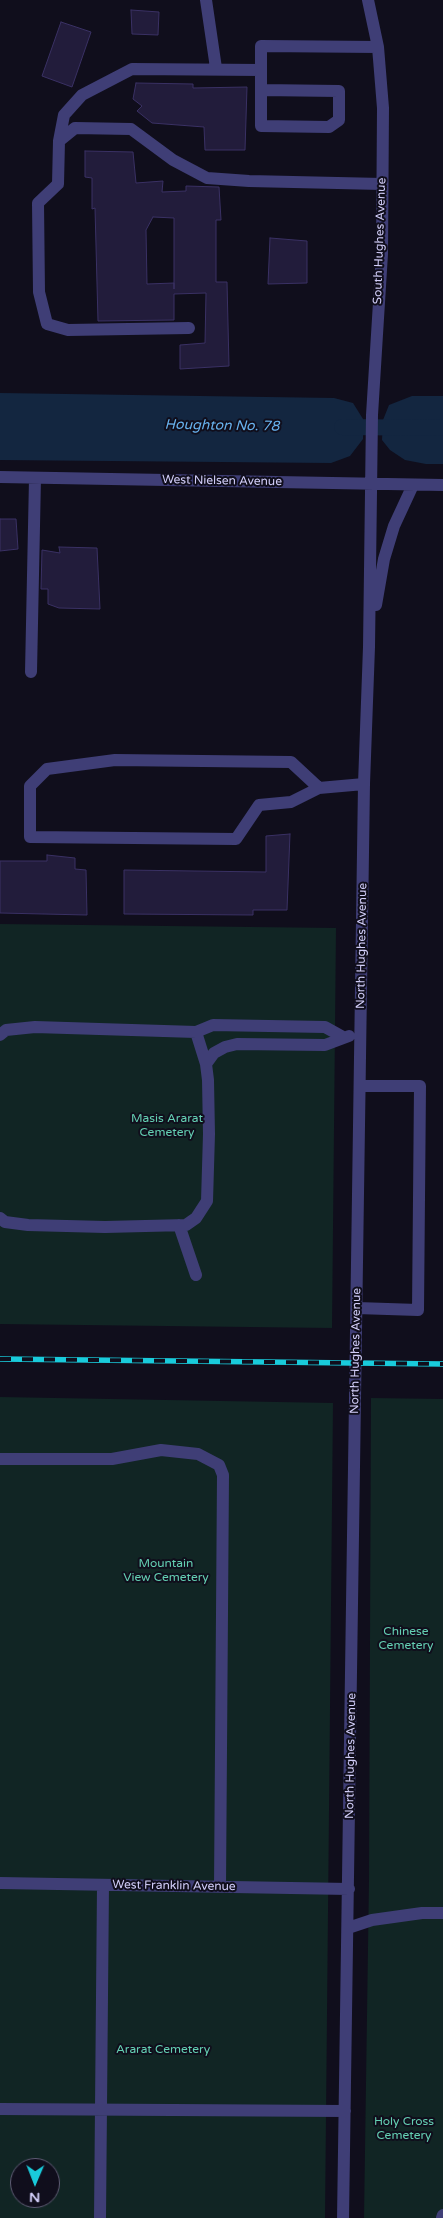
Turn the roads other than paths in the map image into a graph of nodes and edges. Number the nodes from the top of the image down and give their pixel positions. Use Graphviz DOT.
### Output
graph roads {
  1 [pos="206,0"];
  2 [pos="368,0"];
  3 [pos="378,47"];
  4 [pos="216,68"];
  5 [pos="261,70"];
  6 [pos="261,90"];
  7 [pos="59,141"];
  8 [pos="382,184"];
  9 [pos="189,328"];
  10 [pos="0,477"];
  11 [pos="35,478"];
  12 [pos="371,484"];
  13 [pos="413,485"];
  14 [pos="443,485"];
  15 [pos="369,647"];
  16 [pos="31,672"];
  17 [pos="364,784"];
  18 [pos="319,788"];
  19 [pos="196,1032"];
  20 [pos="0,1035"];
  21 [pos="360,1035"];
  22 [pos="343,1037"];
  23 [pos="206,1064"];
  24 [pos="360,1086"];
  25 [pos="0,1218"];
  26 [pos="179,1225"];
  27 [pos="196,1276"];
  28 [pos="357,1308"];
  29 [pos="0,1459"];
  30 [pos="0,1883"];
  31 [pos="103,1885"];
  32 [pos="220,1887"];
  33 [pos="349,1889"];
  34 [pos="443,1913"];
  35 [pos="348,1928"];
  36 [pos="0,2110"];
  37 [pos="345,2110"];
  38 [pos="101,2111"];
  39 [pos="100,2218"];
  40 [pos="343,2218"];
  1 -- 4 [label="street"];
  2 -- 3 [label="street, South Hughes Avenue"];
  3 -- 5 [label="street"];
  3 -- 8 [label="street, South Hughes Avenue"];
  4 -- 5 [label="street"];
  4 -- 7 [label="street"];
  5 -- 6 [label="street"];
  6 -- 6 [label="street"];
  7 -- 8 [label="street"];
  7 -- 9 [label="street"];
  8 -- 12 [label="street, South Hughes Avenue"];
  10 -- 11 [label="street, West Nielsen Avenue"];
  11 -- 12 [label="street, West Nielsen Avenue"];
  11 -- 16 [label="street"];
  12 -- 13 [label="street, West Nielsen Avenue"];
  12 -- 15 [label="street, North Hughes Avenue"];
  13 -- 14 [label="street, West Nielsen Avenue"];
  13 -- 15 [label="street"];
  15 -- 17 [label="street, North Hughes Avenue"];
  17 -- 18 [label="street"];
  17 -- 21 [label="street, North Hughes Avenue"];
  18 -- 18 [label="street"];
  19 -- 20 [label="street"];
  19 -- 22 [label="street"];
  19 -- 23 [label="street"];
  21 -- 22 [label="street"];
  21 -- 24 [label="street, North Hughes Avenue"];
  22 -- 23 [label="street"];
  23 -- 26 [label="street"];
  24 -- 28 [label="street, North Hughes Avenue"];
  24 -- 28 [label="street"];
  25 -- 26 [label="street"];
  26 -- 27 [label="street"];
  28 -- 33 [label="street, North Hughes Avenue"];
  29 -- 32 [label="street"];
  30 -- 31 [label="street, West Franklin Avenue"];
  31 -- 32 [label="street, West Franklin Avenue"];
  31 -- 38 [label="street"];
  32 -- 33 [label="street, West Franklin Avenue"];
  33 -- 35 [label="street, North Hughes Avenue"];
  34 -- 35 [label="street"];
  35 -- 37 [label="street, North Hughes Avenue"];
  36 -- 38 [label="street"];
  37 -- 38 [label="street"];
  37 -- 40 [label="street, North Hughes Avenue"];
  38 -- 39 [label="street"];
}
